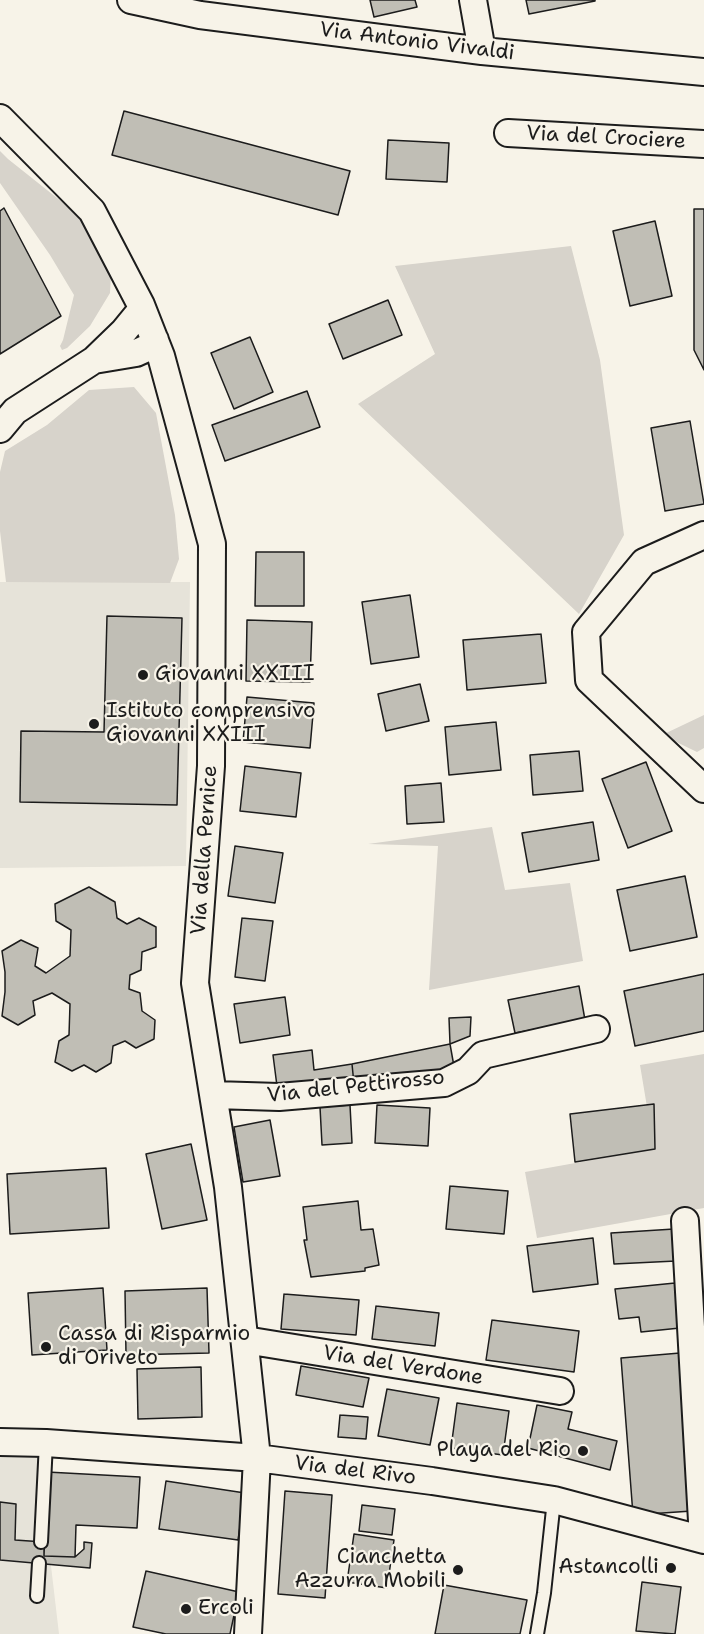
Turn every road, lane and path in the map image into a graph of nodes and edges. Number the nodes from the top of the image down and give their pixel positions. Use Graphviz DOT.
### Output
graph roads {
  1 [pos="131,0"];
  2 [pos="474,0"];
  3 [pos="482,51"];
  4 [pos="704,72"];
  5 [pos="0,118"];
  6 [pos="508,133"];
  7 [pos="704,144"];
  8 [pos="142,309"];
  9 [pos="155,340"];
  10 [pos="94,360"];
  11 [pos="5,418"];
  12 [pos="704,535"];
  13 [pos="704,789"];
  14 [pos="596,1029"];
  15 [pos="214,1095"];
  16 [pos="684,1221"];
  17 [pos="245,1340"];
  18 [pos="560,1391"];
  19 [pos="0,1442"];
  20 [pos="46,1443"];
  21 [pos="257,1458"];
  22 [pos="554,1500"];
  23 [pos="703,1540"];
  24 [pos="41,1542"];
  25 [pos="39,1563"];
  26 [pos="37,1596"];
  27 [pos="248,1634"];
  28 [pos="537,1634"];
  1 -- 3 [label="street, Via Antonio Vivaldi"];
  2 -- 3 [label="street"];
  3 -- 4 [label="street, Via Antonio Vivaldi"];
  5 -- 8 [label="street, Via della Pernice"];
  6 -- 7 [label="street, Via del Crociere"];
  8 -- 9 [label="street, Via della Pernice"];
  8 -- 10 [label="street"];
  9 -- 10 [label="street"];
  9 -- 15 [label="street, Via della Pernice"];
  10 -- 11 [label="street"];
  12 -- 13 [label="street"];
  14 -- 15 [label="street, Via del Pettirosso"];
  15 -- 17 [label="street, Via della Pernice"];
  16 -- 23 [label="street"];
  17 -- 18 [label="street, Via del Verdone"];
  17 -- 21 [label="street, Via della Pernice"];
  19 -- 20 [label="street, Via del Rivo"];
  20 -- 21 [label="street, Via del Rivo"];
  20 -- 24 [label="lane"];
  21 -- 22 [label="street, Via del Rivo"];
  21 -- 27 [label="street, Via della Pernice"];
  22 -- 23 [label="street, Via del Rivo"];
  22 -- 28 [label="lane"];
  25 -- 26 [label="lane"];
}
